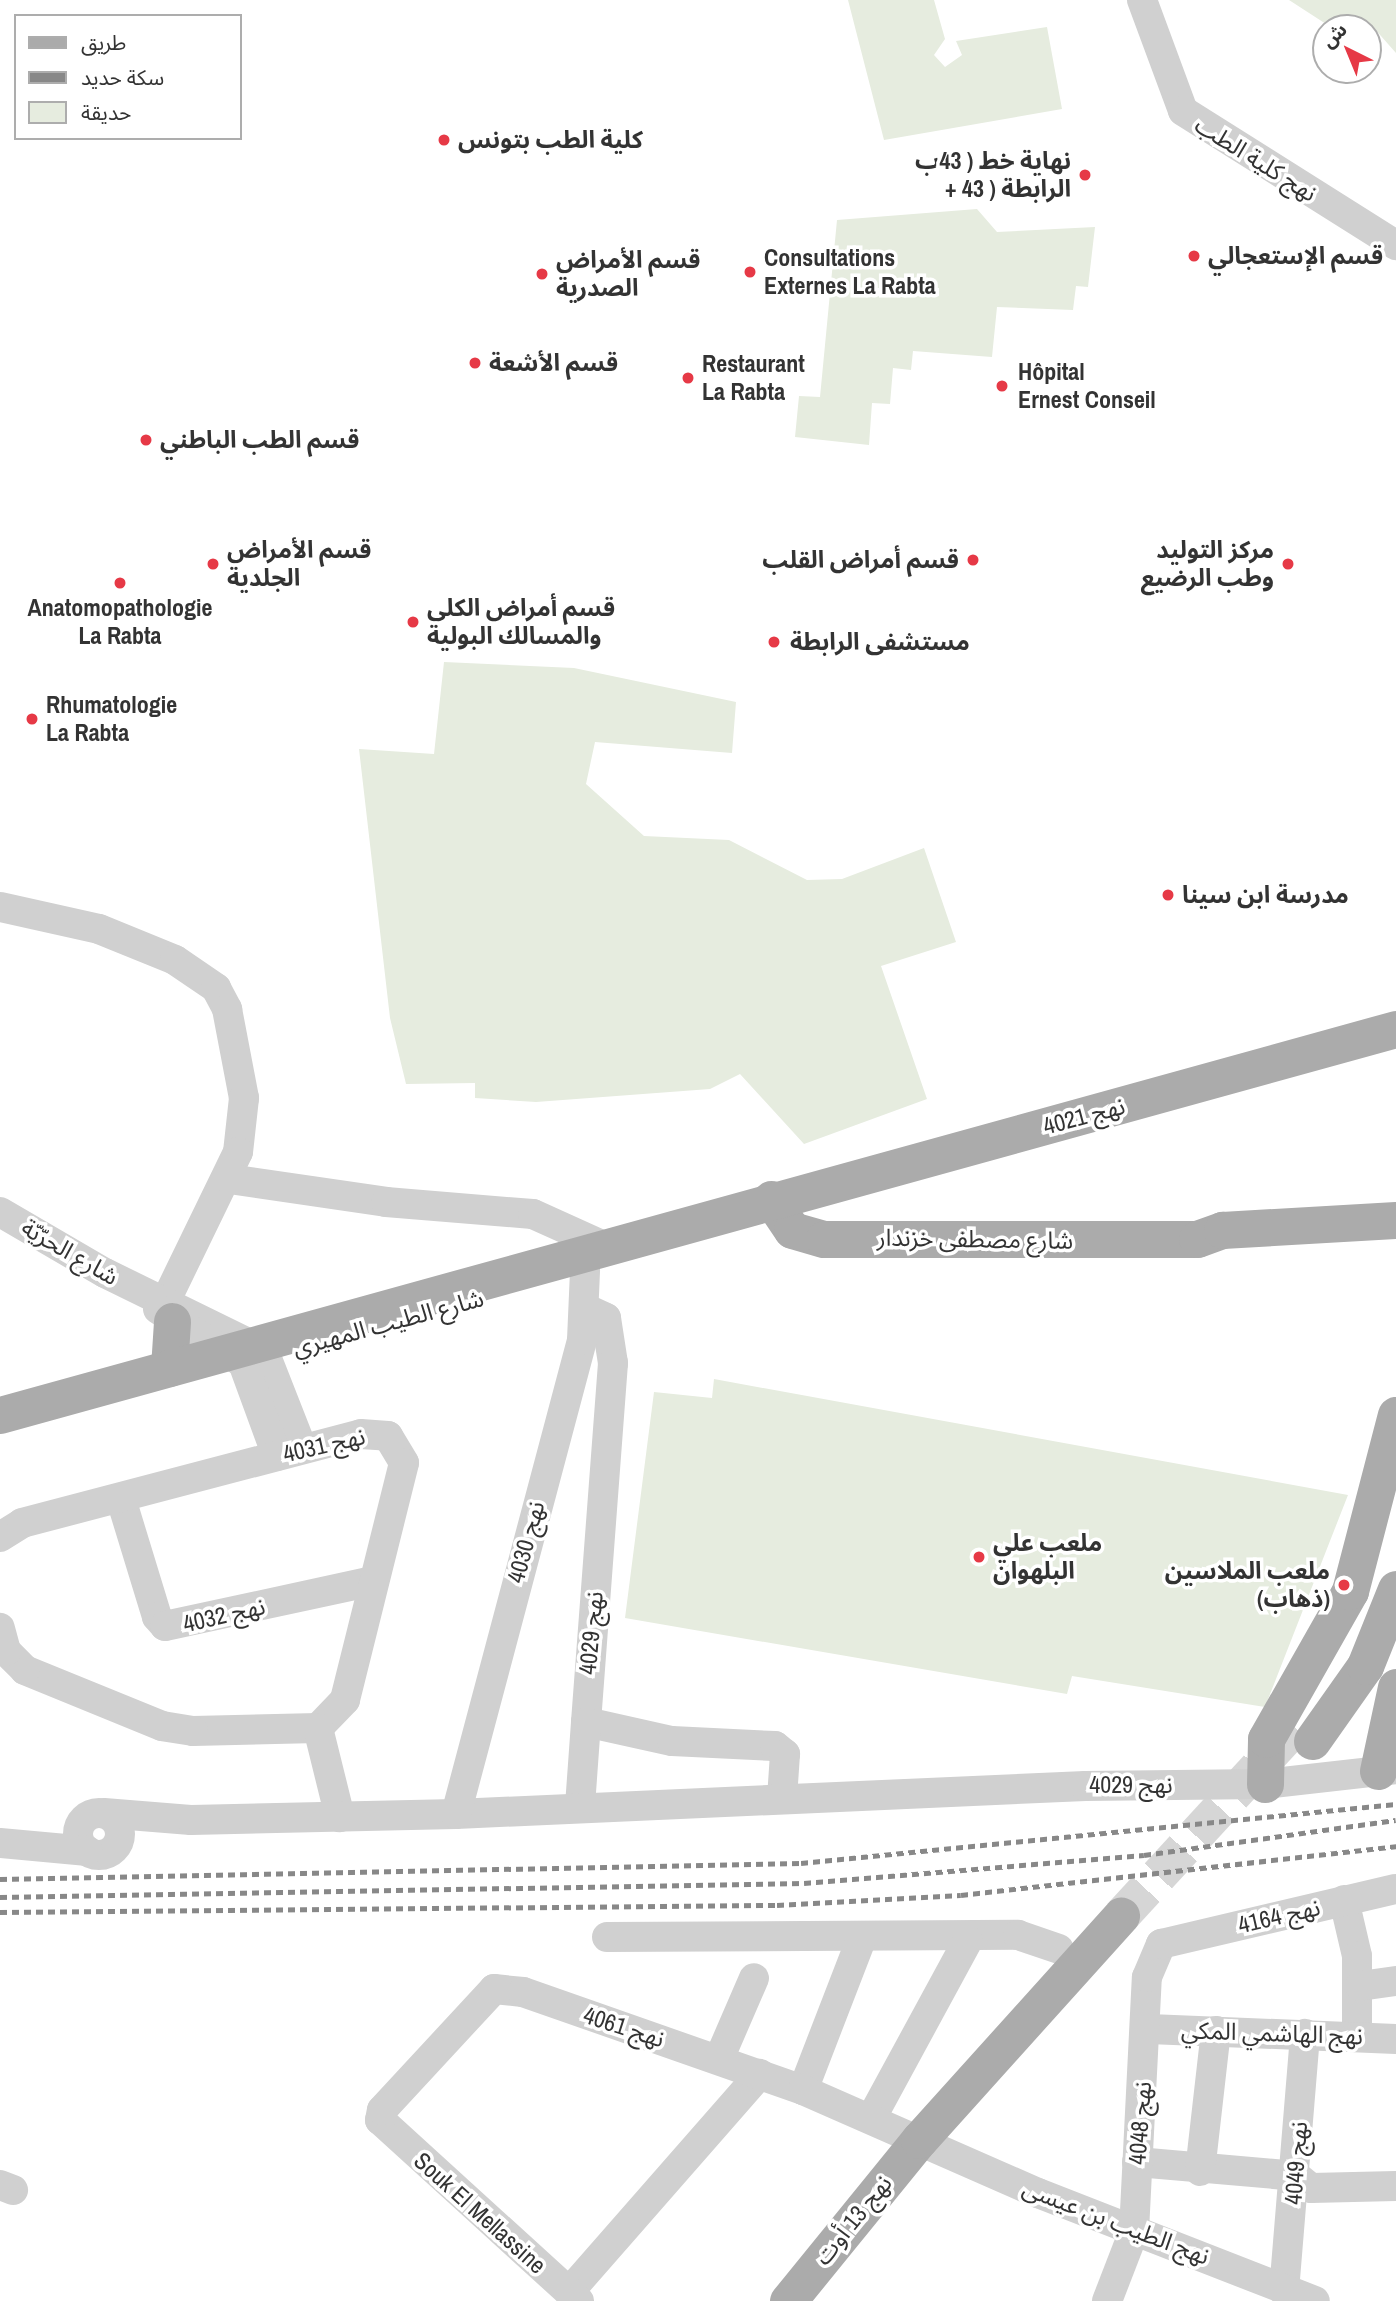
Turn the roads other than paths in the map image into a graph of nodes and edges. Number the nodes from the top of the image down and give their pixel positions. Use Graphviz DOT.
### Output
graph roads {
  1 [pos="1142,0"];
  2 [pos="1396,244"];
  3 [pos="0,907"];
  4 [pos="1396,1030"];
  5 [pos="1396,1053"];
  6 [pos="229,1179"];
  7 [pos="774,1208"];
  8 [pos="0,1212"];
  9 [pos="1396,1220"];
  10 [pos="1197,1239"];
  11 [pos="1396,1239"];
  12 [pos="596,1258"];
  13 [pos="159,1304"];
  14 [pos="587,1309"];
  15 [pos="246,1353"];
  16 [pos="169,1368"];
  17 [pos="0,1415"];
  18 [pos="1396,1415"];
  19 [pos="0,1433"];
  20 [pos="289,1452"];
  21 [pos="1396,1495"];
  22 [pos="121,1499"];
  23 [pos="0,1537"];
  24 [pos="374,1581"];
  25 [pos="1396,1588"];
  26 [pos="0,1628"];
  27 [pos="1396,1687"];
  28 [pos="586,1721"];
  29 [pos="318,1728"];
  30 [pos="1387,1770"];
  31 [pos="1265,1784"];
  32 [pos="782,1798"];
  33 [pos="580,1807"];
  34 [pos="456,1814"];
  35 [pos="95,1816"];
  36 [pos="340,1817"];
  37 [pos="191,1820"];
  38 [pos="0,1822"];
  39 [pos="0,1828"];
  40 [pos="43,1835"];
  41 [pos="0,1843"];
  42 [pos="0,1849"];
  43 [pos="99,1851"];
  44 [pos="1396,1889"];
  45 [pos="1345,1900"];
  46 [pos="1142,1928"];
  47 [pos="607,1937"];
  48 [pos="861,1940"];
  49 [pos="968,1940"];
  50 [pos="1059,1949"];
  51 [pos="754,1978"];
  52 [pos="1396,1981"];
  53 [pos="1360,1986"];
  54 [pos="1149,2029"];
  55 [pos="1216,2031"];
  56 [pos="1305,2034"];
  57 [pos="1356,2036"];
  58 [pos="1396,2039"];
  59 [pos="719,2059"];
  60 [pos="760,2074"];
  61 [pos="803,2090"];
  62 [pos="872,2118"];
  63 [pos="382,2124"];
  64 [pos="931,2145"];
  65 [pos="1137,2162"];
  66 [pos="1200,2171"];
  67 [pos="1296,2176"];
  68 [pos="1396,2186"];
  69 [pos="1134,2231"];
  70 [pos="1284,2291"];
  71 [pos="574,2297"];
  72 [pos="788,2301"];
  73 [pos="816,2301"];
  74 [pos="1107,2301"];
  75 [pos="1315,2301"];
  1 -- 2 [label="street, نهج كلية الطب"];
  3 -- 6 [label="street"];
  4 -- 7 [label="main road, نهج 4021"];
  5 -- 7 [label="main road, نهج 4021"];
  6 -- 12 [label="street"];
  6 -- 13 [label="street"];
  7 -- 10 [label="main road, شارع مصطفى خزندار"];
  7 -- 12 [label="main road, شارع الطيب المهيري"];
  8 -- 13 [label="street, شارع الحرّيّة"];
  9 -- 10 [label="main road, شارع مصطفى خزندار"];
  10 -- 11 [label="main road, شارع مصطفى خزندار"];
  12 -- 14 [label="street, نهج 4030"];
  12 -- 15 [label="main road, شارع الطيب المهيري"];
  13 -- 15 [label="street, شارع الحرّيّة"];
  13 -- 16 [label="main road"];
  14 -- 28 [label="street, نهج 4029"];
  14 -- 34 [label="street, نهج 4030"];
  15 -- 16 [label="main road, شارع الطيب المهيري"];
  15 -- 19 [label="main road, شارع الطيب المهيري"];
  15 -- 20 [label="street"];
  16 -- 17 [label="main road, شارع الطيب المهيري"];
  18 -- 31 [label="main road"];
  20 -- 22 [label="street, نهج 4031"];
  20 -- 24 [label="street, نهج 4031"];
  21 -- 25 [label="main road"];
  22 -- 23 [label="street, نهج 4031"];
  22 -- 24 [label="street, نهج 4032"];
  24 -- 29 [label="street, نهج 4031"];
  26 -- 29 [label="street"];
  27 -- 30 [label="main road"];
  28 -- 32 [label="street"];
  28 -- 33 [label="street"];
  29 -- 36 [label="street"];
  30 -- 31 [label="street, نهج 4029"];
  31 -- 32 [label="street, نهج 4029"];
  32 -- 33 [label="street, نهج 4029"];
  33 -- 34 [label="street, نهج 4029"];
  34 -- 36 [label="street, نهج 4029"];
  35 -- 37 [label="street"];
  35 -- 40 [label="street"];
  35 -- 43 [label="street"];
  36 -- 37 [label="street, نهج 4029"];
  37 -- 43 [label="street"];
  38 -- 40 [label="street"];
  39 -- 40 [label="street"];
  40 -- 41 [label="street"];
  40 -- 42 [label="street"];
  40 -- 43 [label="street"];
  44 -- 45 [label="street, نهج 4164"];
  45 -- 46 [label="street, نهج 4164"];
  45 -- 53 [label="street"];
  46 -- 54 [label="street, نهج 4048"];
  46 -- 64 [label="main road"];
  47 -- 48 [label="street"];
  48 -- 49 [label="street"];
  48 -- 61 [label="street"];
  49 -- 50 [label="street"];
  49 -- 62 [label="street"];
  51 -- 59 [label="street"];
  52 -- 53 [label="street"];
  53 -- 57 [label="street"];
  54 -- 55 [label="street, نهج الهاشمي المكي"];
  54 -- 65 [label="street, نهج 4048"];
  55 -- 56 [label="street, نهج الهاشمي المكي"];
  55 -- 66 [label="street"];
  56 -- 57 [label="street, نهج الهاشمي المكي"];
  56 -- 67 [label="street, نهج 4049"];
  57 -- 58 [label="street, نهج الهاشمي المكي"];
  59 -- 60 [label="street, نهج 4061"];
  59 -- 63 [label="street, نهج 4061"];
  60 -- 61 [label="street, نهج 4061"];
  60 -- 71 [label="street"];
  61 -- 62 [label="street, نهج 4061"];
  62 -- 64 [label="street, نهج 4061"];
  63 -- 71 [label="street, Souk El Mellassine"];
  64 -- 69 [label="street, نهج الطيب بن عيسى"];
  64 -- 72 [label="main road, نهج 13 أوت"];
  64 -- 73 [label="main road, نهج 13 أوت"];
  65 -- 66 [label="street"];
  65 -- 69 [label="street, نهج 4048"];
  66 -- 67 [label="street"];
  67 -- 68 [label="street"];
  67 -- 70 [label="street, نهج 4049"];
  69 -- 70 [label="street, نهج الطيب بن عيسى"];
  69 -- 74 [label="street, نهج 4048"];
  70 -- 75 [label="street, نهج الطيب بن عيسى"];
}
